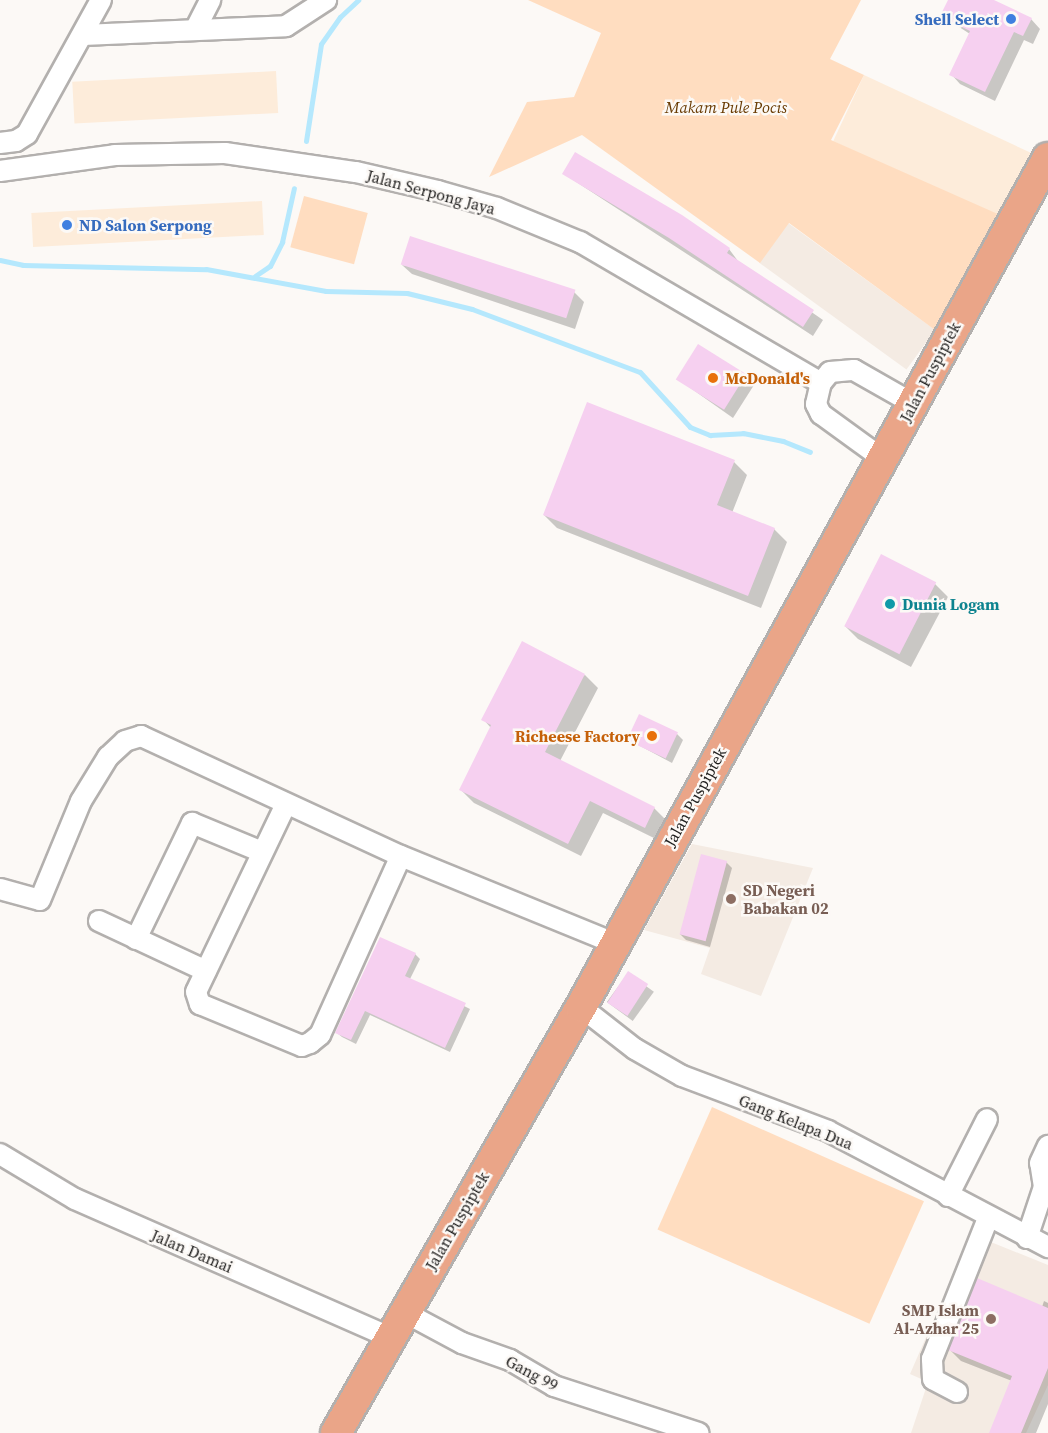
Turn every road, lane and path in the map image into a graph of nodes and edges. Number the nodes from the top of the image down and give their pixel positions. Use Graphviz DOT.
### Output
graph roads {
  1 [pos="101,0"];
  2 [pos="210,0"];
  3 [pos="301,0"];
  4 [pos="326,0"];
  5 [pos="286,26"];
  6 [pos="195,30"];
  7 [pos="83,35"];
  8 [pos="0,142"];
  9 [pos="1048,158"];
  10 [pos="0,171"];
  11 [pos="821,383"];
  12 [pos="912,403"];
  13 [pos="883,459"];
  14 [pos="286,804"];
  15 [pos="262,852"];
  16 [pos="401,856"];
  17 [pos="0,889"];
  18 [pos="99,921"];
  19 [pos="136,939"];
  20 [pos="614,943"];
  21 [pos="206,971"];
  22 [pos="581,1007"];
  23 [pos="987,1119"];
  24 [pos="1048,1146"];
  25 [pos="0,1154"];
  26 [pos="948,1196"];
  27 [pos="988,1218"];
  28 [pos="1027,1238"];
  29 [pos="1048,1247"];
  30 [pos="397,1325"];
  31 [pos="957,1392"];
  32 [pos="336,1433"];
  33 [pos="699,1433"];
  1 -- 7 [label="street"];
  2 -- 6 [label="street"];
  3 -- 5 [label="street"];
  4 -- 5 [label="street"];
  5 -- 6 [label="street"];
  6 -- 7 [label="street"];
  7 -- 8 [label="street"];
  9 -- 12 [label="main road, Jalan Puspiptek"];
  10 -- 11 [label="street, Jalan Serpong Jaya"];
  11 -- 12 [label="street"];
  11 -- 13 [label="street"];
  12 -- 13 [label="main road, Jalan Puspiptek"];
  13 -- 20 [label="main road, Jalan Puspiptek"];
  14 -- 15 [label="street"];
  14 -- 16 [label="street"];
  14 -- 17 [label="street"];
  15 -- 19 [label="street"];
  15 -- 21 [label="street"];
  16 -- 20 [label="street"];
  16 -- 21 [label="street"];
  18 -- 19 [label="street"];
  19 -- 21 [label="street"];
  20 -- 22 [label="main road, Jalan Puspiptek"];
  22 -- 26 [label="street, Gang Kelapa Dua"];
  22 -- 30 [label="main road, Jalan Puspiptek"];
  23 -- 26 [label="street"];
  24 -- 28 [label="street"];
  25 -- 30 [label="street, Jalan Damai"];
  26 -- 27 [label="street, Gang Kelapa Dua"];
  27 -- 28 [label="street, Gang Kelapa Dua"];
  27 -- 31 [label="street"];
  28 -- 29 [label="street, Gang Kelapa Dua"];
  30 -- 32 [label="main road, Jalan Puspiptek"];
  30 -- 33 [label="street, Gang 99"];
}
